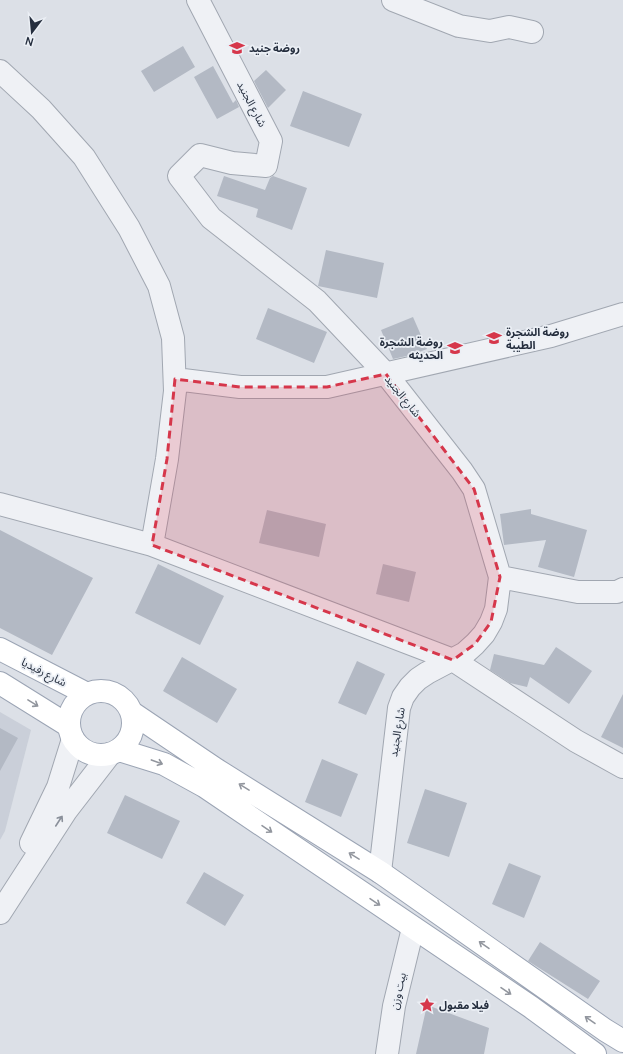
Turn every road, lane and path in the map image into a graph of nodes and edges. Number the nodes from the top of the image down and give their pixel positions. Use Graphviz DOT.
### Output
graph roads {
  1 [pos="198,0"];
  2 [pos="393,0"];
  3 [pos="532,32"];
  4 [pos="0,71"];
  5 [pos="623,314"];
  6 [pos="386,374"];
  7 [pos="175,379"];
  8 [pos="0,504"];
  9 [pos="152,545"];
  10 [pos="500,577"];
  11 [pos="623,589"];
  12 [pos="0,649"];
  13 [pos="453,660"];
  14 [pos="0,683"];
  15 [pos="87,694"];
  16 [pos="131,712"];
  17 [pos="71,732"];
  18 [pos="115,752"];
  19 [pos="623,767"];
  20 [pos="380,872"];
  21 [pos="0,907"];
  22 [pos="0,913"];
  23 [pos="413,928"];
  24 [pos="623,1041"];
  25 [pos="387,1054"];
  26 [pos="595,1054"];
  1 -- 6 [label="street, شارع الجنيد"];
  2 -- 3 [label="street"];
  4 -- 7 [label="street"];
  5 -- 6 [label="street"];
  6 -- 7 [label="street"];
  6 -- 10 [label="street, شارع الجنيد"];
  7 -- 9 [label="street"];
  8 -- 9 [label="street"];
  9 -- 13 [label="street"];
  10 -- 11 [label="street"];
  10 -- 13 [label="street, شارع الجنيد"];
  12 -- 15 [label="main road, شارع رفيديا"];
  13 -- 19 [label="street"];
  13 -- 20 [label="street, شارع الجنيد"];
  14 -- 17 [label="main road, one-way"];
  15 -- 16 [label="main road"];
  15 -- 17 [label="main road"];
  16 -- 18 [label="main road"];
  20 -- 16 [label="main road, one-way"];
  17 -- 18 [label="main road"];
  17 -- 21 [label="street"];
  22 -- 18 [label="street, one-way"];
  18 -- 23 [label="main road, one-way"];
  24 -- 20 [label="main road, one-way"];
  23 -- 25 [label="street, بيت وزن"];
  23 -- 26 [label="main road, one-way"];
}
